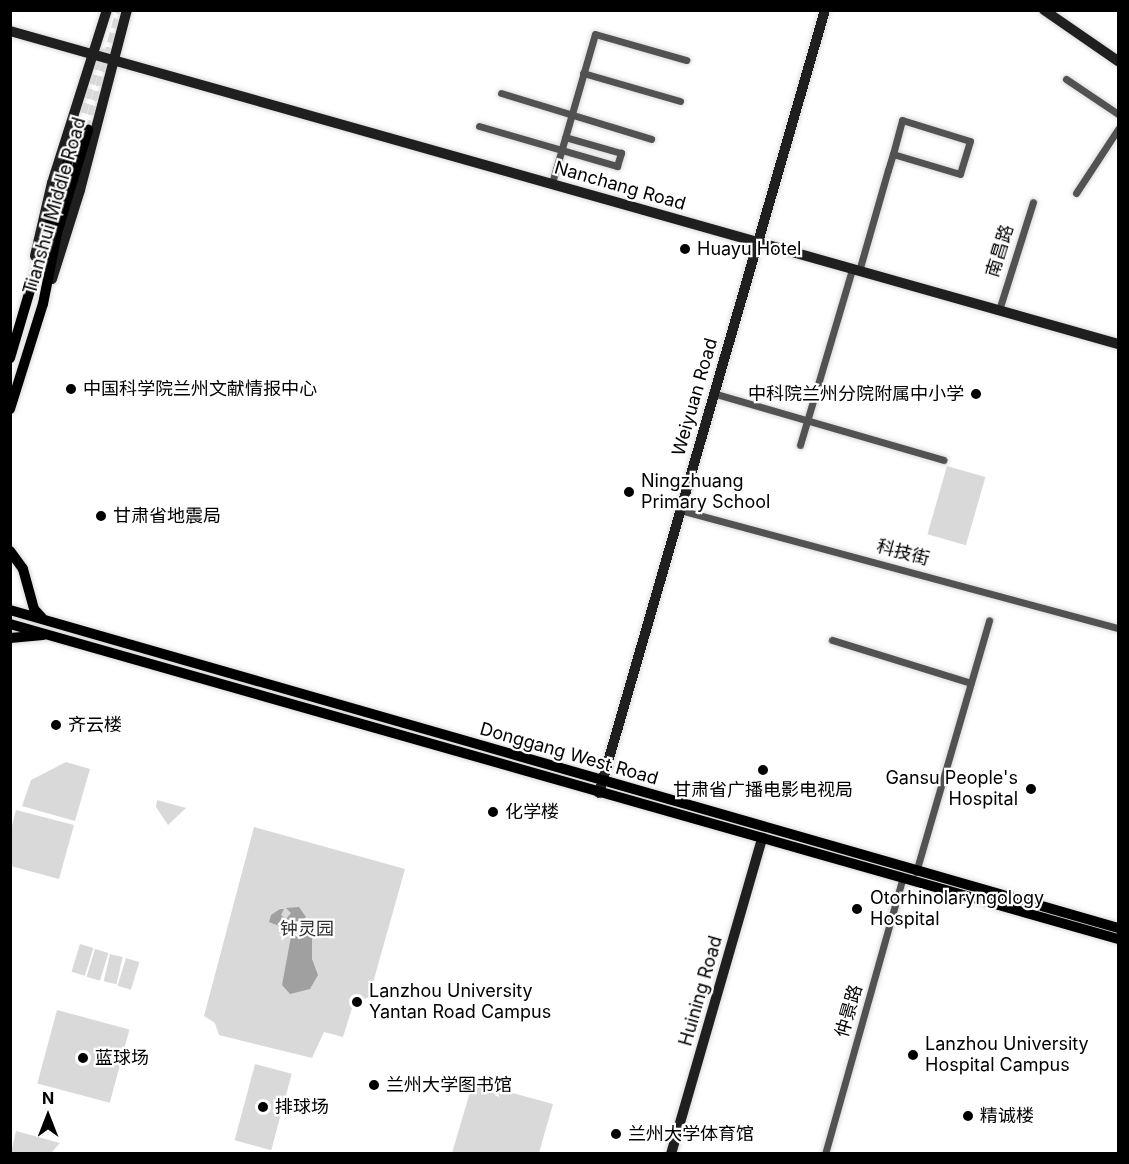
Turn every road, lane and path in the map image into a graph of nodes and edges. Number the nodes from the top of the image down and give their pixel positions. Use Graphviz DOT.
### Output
graph roads {
  1 [pos="107,10"];
  2 [pos="127,10"];
  3 [pos="825,10"];
  4 [pos="1044,10"];
  5 [pos="10,31"];
  6 [pos="94,55"];
  7 [pos="113,60"];
  8 [pos="686,60"];
  9 [pos="1119,61"];
  10 [pos="583,73"];
  11 [pos="1066,79"];
  12 [pos="501,93"];
  13 [pos="680,101"];
  14 [pos="1119,114"];
  15 [pos="572,115"];
  16 [pos="479,126"];
  17 [pos="1119,129"];
  18 [pos="565,137"];
  19 [pos="651,139"];
  20 [pos="562,150"];
  21 [pos="893,154"];
  22 [pos="552,183"];
  23 [pos="1076,193"];
  24 [pos="1033,202"];
  25 [pos="756,241"];
  26 [pos="856,270"];
  27 [pos="25,301"];
  28 [pos="44,304"];
  29 [pos="999,310"];
  30 [pos="15,319"];
  31 [pos="1119,344"];
  32 [pos="10,358"];
  33 [pos="713,393"];
  34 [pos="10,409"];
  35 [pos="808,420"];
  36 [pos="800,445"];
  37 [pos="943,460"];
  38 [pos="680,510"];
  39 [pos="10,551"];
  40 [pos="10,609"];
  41 [pos="989,620"];
  42 [pos="10,624"];
  43 [pos="1119,628"];
  44 [pos="54,629"];
  45 [pos="10,638"];
  46 [pos="832,640"];
  47 [pos="971,683"];
  48 [pos="603,780"];
  49 [pos="599,793"];
  50 [pos="762,838"];
  51 [pos="916,872"];
  52 [pos="903,877"];
  53 [pos="1119,928"];
  54 [pos="1119,939"];
  55 [pos="671,1154"];
  56 [pos="825,1154"];
  1 -- 6 [label="street, Tianshui Middle Road"];
  2 -- 7 [label="street, Tianshui Middle Road"];
  3 -- 25 [label="street, Weiyuan Road"];
  4 -- 9 [label="street"];
  5 -- 6 [label="street"];
  6 -- 7 [label="street"];
  6 -- 27 [label="street, Tianshui Middle Road"];
  7 -- 22 [label="street, Nanchang Road"];
  7 -- 28 [label="street, Tianshui Middle Road"];
  8 -- 10 [label="street"];
  10 -- 13 [label="street"];
  10 -- 15 [label="street"];
  11 -- 14 [label="street"];
  12 -- 15 [label="street"];
  15 -- 18 [label="street"];
  15 -- 19 [label="street"];
  16 -- 20 [label="street"];
  17 -- 23 [label="street"];
  18 -- 20 [label="street"];
  18 -- 20 [label="street"];
  20 -- 22 [label="street"];
  21 -- 21 [label="street"];
  21 -- 26 [label="street"];
  22 -- 25 [label="street, Nanchang Road"];
  24 -- 29 [label="street, 南昌路"];
  25 -- 26 [label="street, Nanchang Road"];
  25 -- 33 [label="street, Weiyuan Road"];
  26 -- 29 [label="street, Nanchang Road"];
  26 -- 35 [label="street"];
  27 -- 28 [label="main road"];
  27 -- 30 [label="main road, Tianshui Middle Road"];
  28 -- 34 [label="main road, Tianshui Middle Road"];
  29 -- 31 [label="street, Nanchang Road"];
  30 -- 32 [label="main road, Tianshui Middle Road"];
  33 -- 35 [label="street"];
  33 -- 38 [label="street, Weiyuan Road"];
  35 -- 36 [label="street"];
  35 -- 37 [label="street"];
  38 -- 43 [label="street, 科技街"];
  38 -- 48 [label="street, Weiyuan Road"];
  39 -- 44 [label="main road"];
  40 -- 44 [label="main road, Donggang West Road"];
  41 -- 47 [label="street"];
  42 -- 44 [label="main road"];
  44 -- 45 [label="main road"];
  44 -- 48 [label="main road, Donggang West Road"];
  44 -- 49 [label="main road, Donggang West Road"];
  46 -- 47 [label="street"];
  47 -- 51 [label="street"];
  48 -- 49 [label="street, Weiyuan Road"];
  48 -- 51 [label="main road, Donggang West Road"];
  49 -- 50 [label="main road, Donggang West Road"];
  50 -- 52 [label="main road, Donggang West Road"];
  50 -- 55 [label="street, Huining Road"];
  51 -- 53 [label="main road, Donggang West Road"];
  52 -- 54 [label="main road, Donggang West Road"];
  52 -- 56 [label="street, 仲景路"];
}
